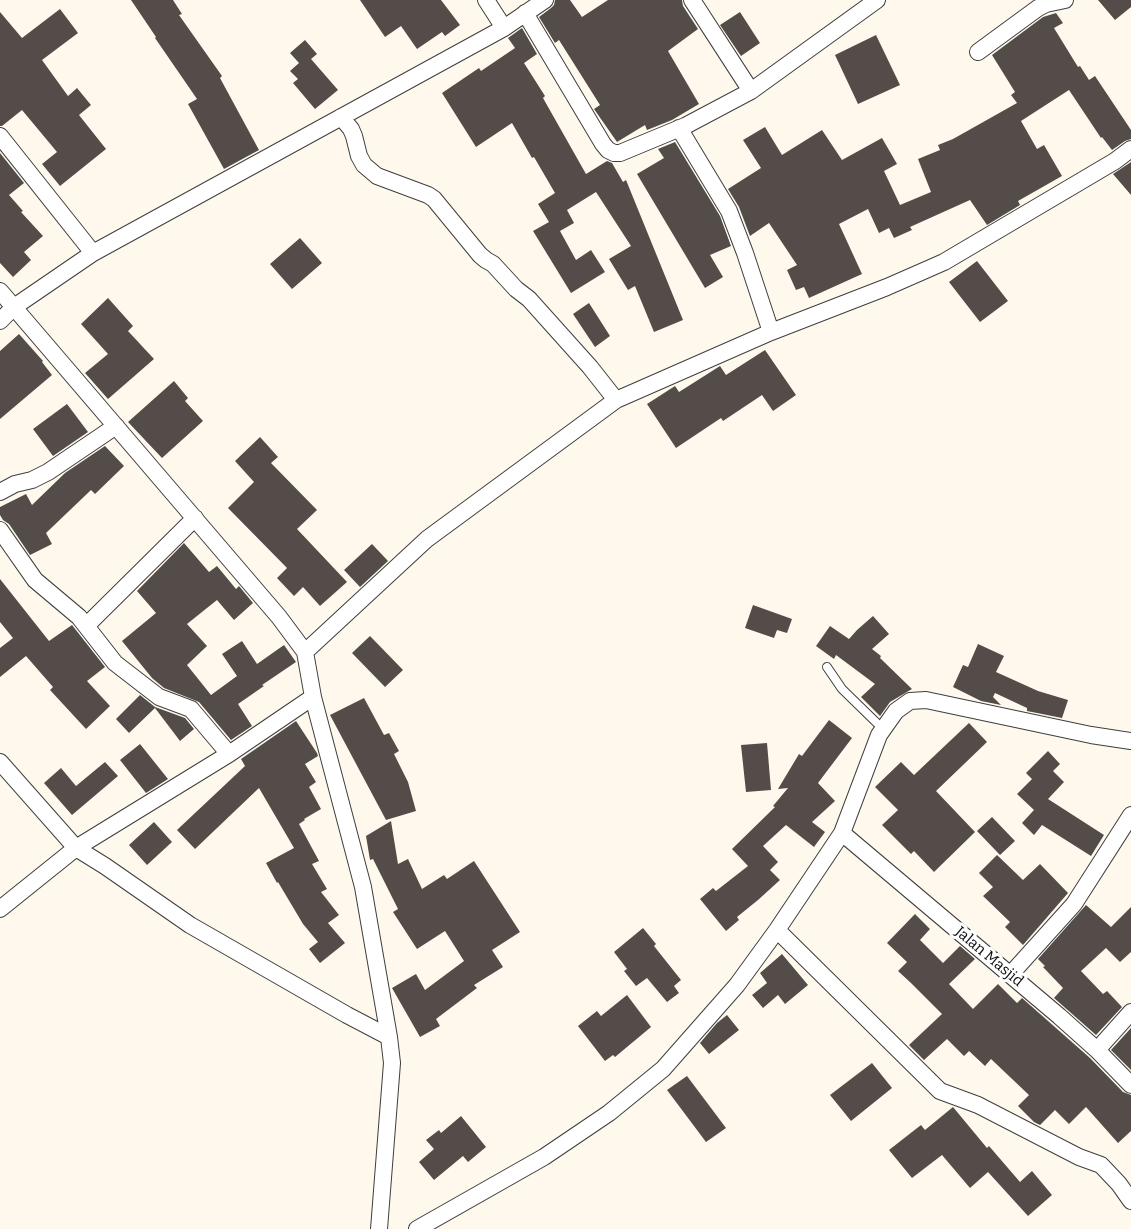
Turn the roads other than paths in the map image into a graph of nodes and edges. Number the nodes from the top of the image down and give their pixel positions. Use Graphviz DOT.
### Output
graph roads {
  1 [pos="486,0"];
  2 [pos="545,0"];
  3 [pos="692,0"];
  4 [pos="877,0"];
  5 [pos="1065,0"];
  6 [pos="525,14"];
  7 [pos="504,28"];
  8 [pos="978,52"];
  9 [pos="751,91"];
  10 [pos="341,117"];
  11 [pos="679,128"];
  12 [pos="0,136"];
  13 [pos="1131,149"];
  14 [pos="93,253"];
  15 [pos="0,291"];
  16 [pos="14,307"];
  17 [pos="0,321"];
  18 [pos="771,332"];
  19 [pos="616,400"];
  20 [pos="116,426"];
  21 [pos="0,492"];
  22 [pos="195,518"];
  23 [pos="0,530"];
  24 [pos="86,626"];
  25 [pos="305,652"];
  26 [pos="828,667"];
  27 [pos="313,697"];
  28 [pos="883,729"];
  29 [pos="1131,741"];
  30 [pos="229,754"];
  31 [pos="0,762"];
  32 [pos="1131,815"];
  33 [pos="842,833"];
  34 [pos="76,848"];
  35 [pos="0,909"];
  36 [pos="777,930"];
  37 [pos="1010,975"];
  38 [pos="1131,1012"];
  39 [pos="389,1036"];
  40 [pos="1097,1050"];
  41 [pos="1131,1085"];
  42 [pos="1131,1202"];
  43 [pos="379,1229"];
  44 [pos="417,1229"];
  1 -- 7 [label="street"];
  2 -- 6 [label="street"];
  3 -- 9 [label="street"];
  4 -- 9 [label="street"];
  5 -- 8 [label="street"];
  6 -- 7 [label="street"];
  6 -- 11 [label="street"];
  7 -- 10 [label="street"];
  9 -- 11 [label="street"];
  10 -- 14 [label="street"];
  10 -- 19 [label="street"];
  11 -- 18 [label="street"];
  12 -- 14 [label="street"];
  13 -- 18 [label="street"];
  14 -- 16 [label="street"];
  15 -- 16 [label="street"];
  16 -- 17 [label="street"];
  16 -- 20 [label="street"];
  18 -- 19 [label="street"];
  19 -- 25 [label="street"];
  20 -- 21 [label="street"];
  20 -- 22 [label="street"];
  22 -- 24 [label="street"];
  22 -- 25 [label="street"];
  23 -- 24 [label="street"];
  24 -- 30 [label="street"];
  25 -- 27 [label="street"];
  26 -- 28 [label="lane"];
  27 -- 30 [label="street"];
  27 -- 39 [label="street"];
  28 -- 29 [label="street"];
  28 -- 33 [label="street"];
  30 -- 34 [label="street"];
  31 -- 34 [label="street"];
  32 -- 37 [label="street"];
  33 -- 36 [label="street"];
  33 -- 37 [label="street, Jalan Masjid"];
  34 -- 35 [label="street"];
  34 -- 39 [label="street"];
  36 -- 42 [label="street"];
  36 -- 44 [label="street"];
  37 -- 40 [label="street, Jalan Masjid"];
  38 -- 40 [label="street"];
  39 -- 43 [label="street"];
  40 -- 41 [label="street, Jalan Masjid"];
}
